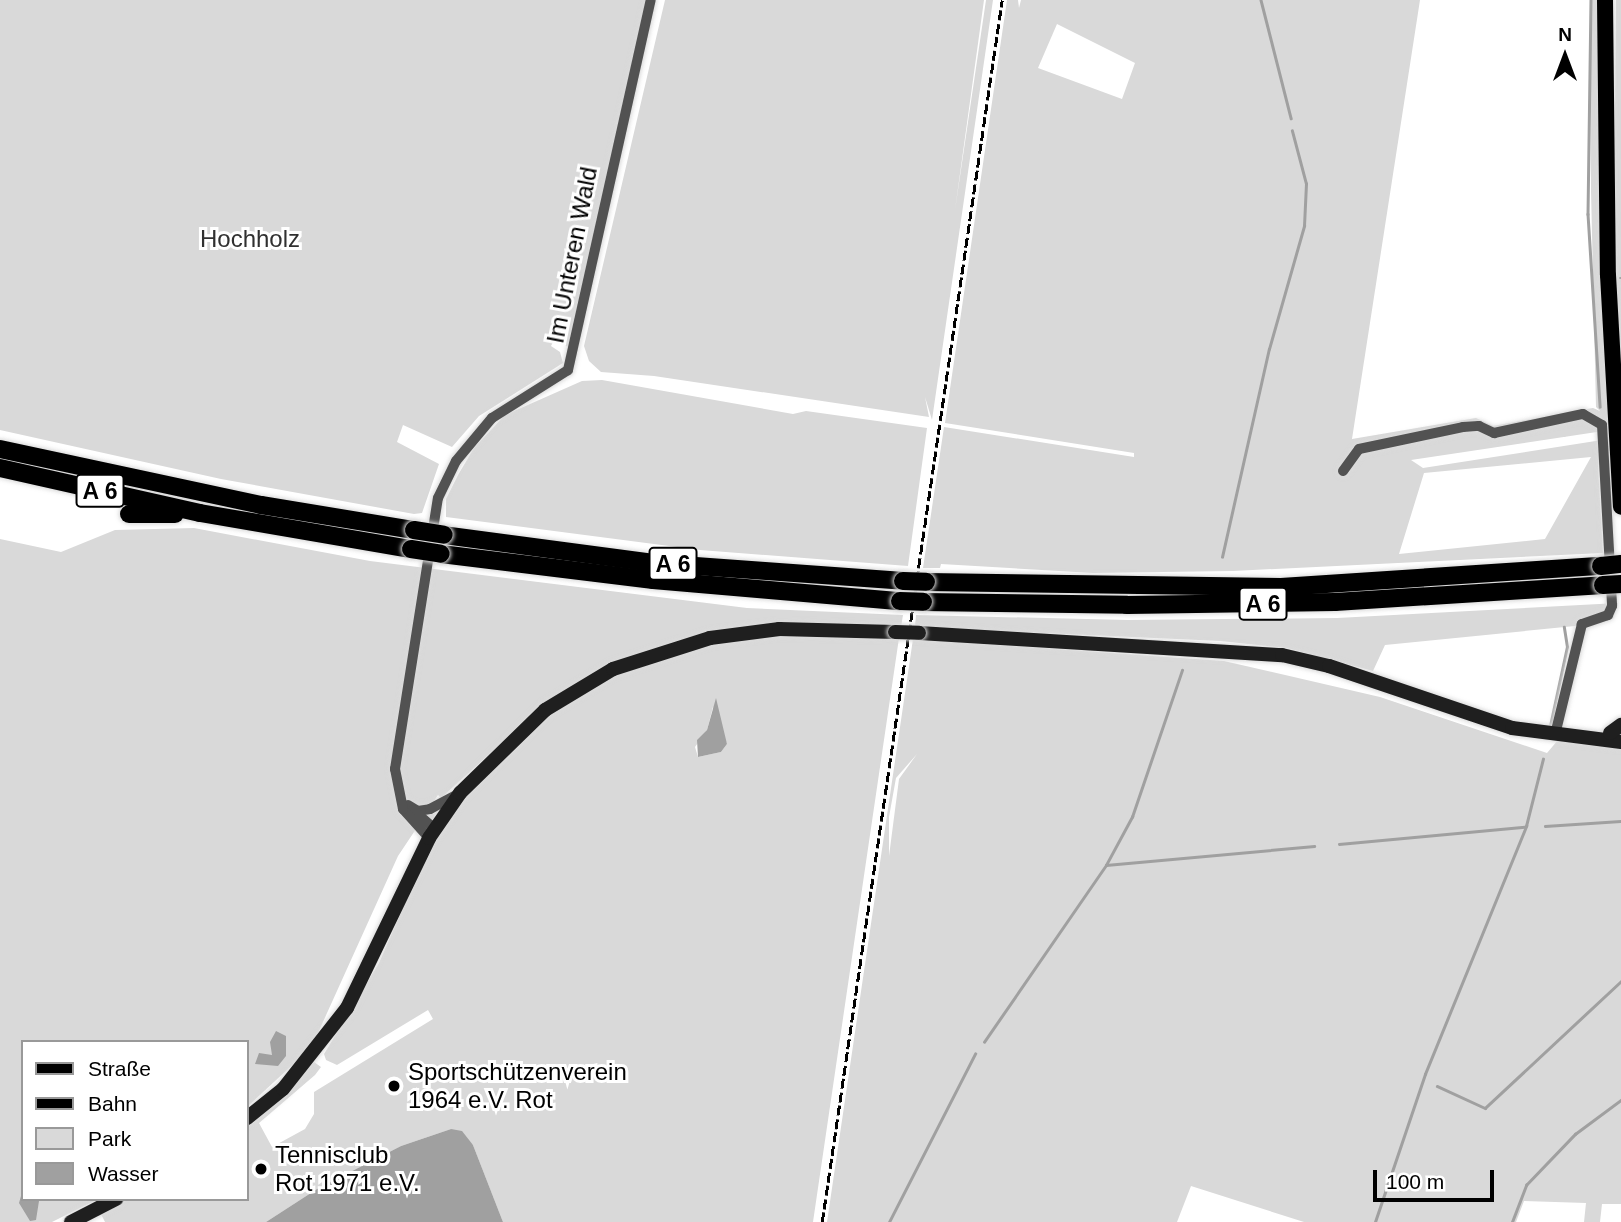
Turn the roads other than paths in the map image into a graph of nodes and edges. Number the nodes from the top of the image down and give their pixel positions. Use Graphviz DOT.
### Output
graph roads {
  1 [pos="651,0"];
  2 [pos="1605,0"];
  3 [pos="0,449"];
  4 [pos="0,468"];
  5 [pos="1343,471"];
  6 [pos="1621,507"];
  7 [pos="200,513"];
  8 [pos="129,514"];
  9 [pos="1621,564"];
  10 [pos="1612,584"];
  11 [pos="1618,733"];
  12 [pos="1555,735"];
  13 [pos="460,793"];
  14 [pos="399,794"];
  15 [pos="408,805"];
  16 [pos="432,834"];
  17 [pos="248,1117"];
  18 [pos="114,1201"];
  19 [pos="98,1216"];
  20 [pos="71,1222"];
  1 -- 14 [label="street, Im Unteren Wald"];
  2 -- 6 [label="main road"];
  3 -- 9 [label="highway, A 6, bridge"];
  4 -- 7 [label="highway, A 6"];
  5 -- 12 [label="street"];
  7 -- 8 [label="highway"];
  7 -- 10 [label="highway, A 6, bridge"];
  11 -- 12 [label="main road"];
  12 -- 13 [label="main road, bridge"];
  13 -- 15 [label="street"];
  13 -- 16 [label="main road"];
  14 -- 15 [label="street"];
  14 -- 16 [label="street, Im Unteren Wald"];
  15 -- 16 [label="street"];
  16 -- 17 [label="main road"];
  18 -- 19 [label="main road"];
  19 -- 20 [label="main road"];
}
